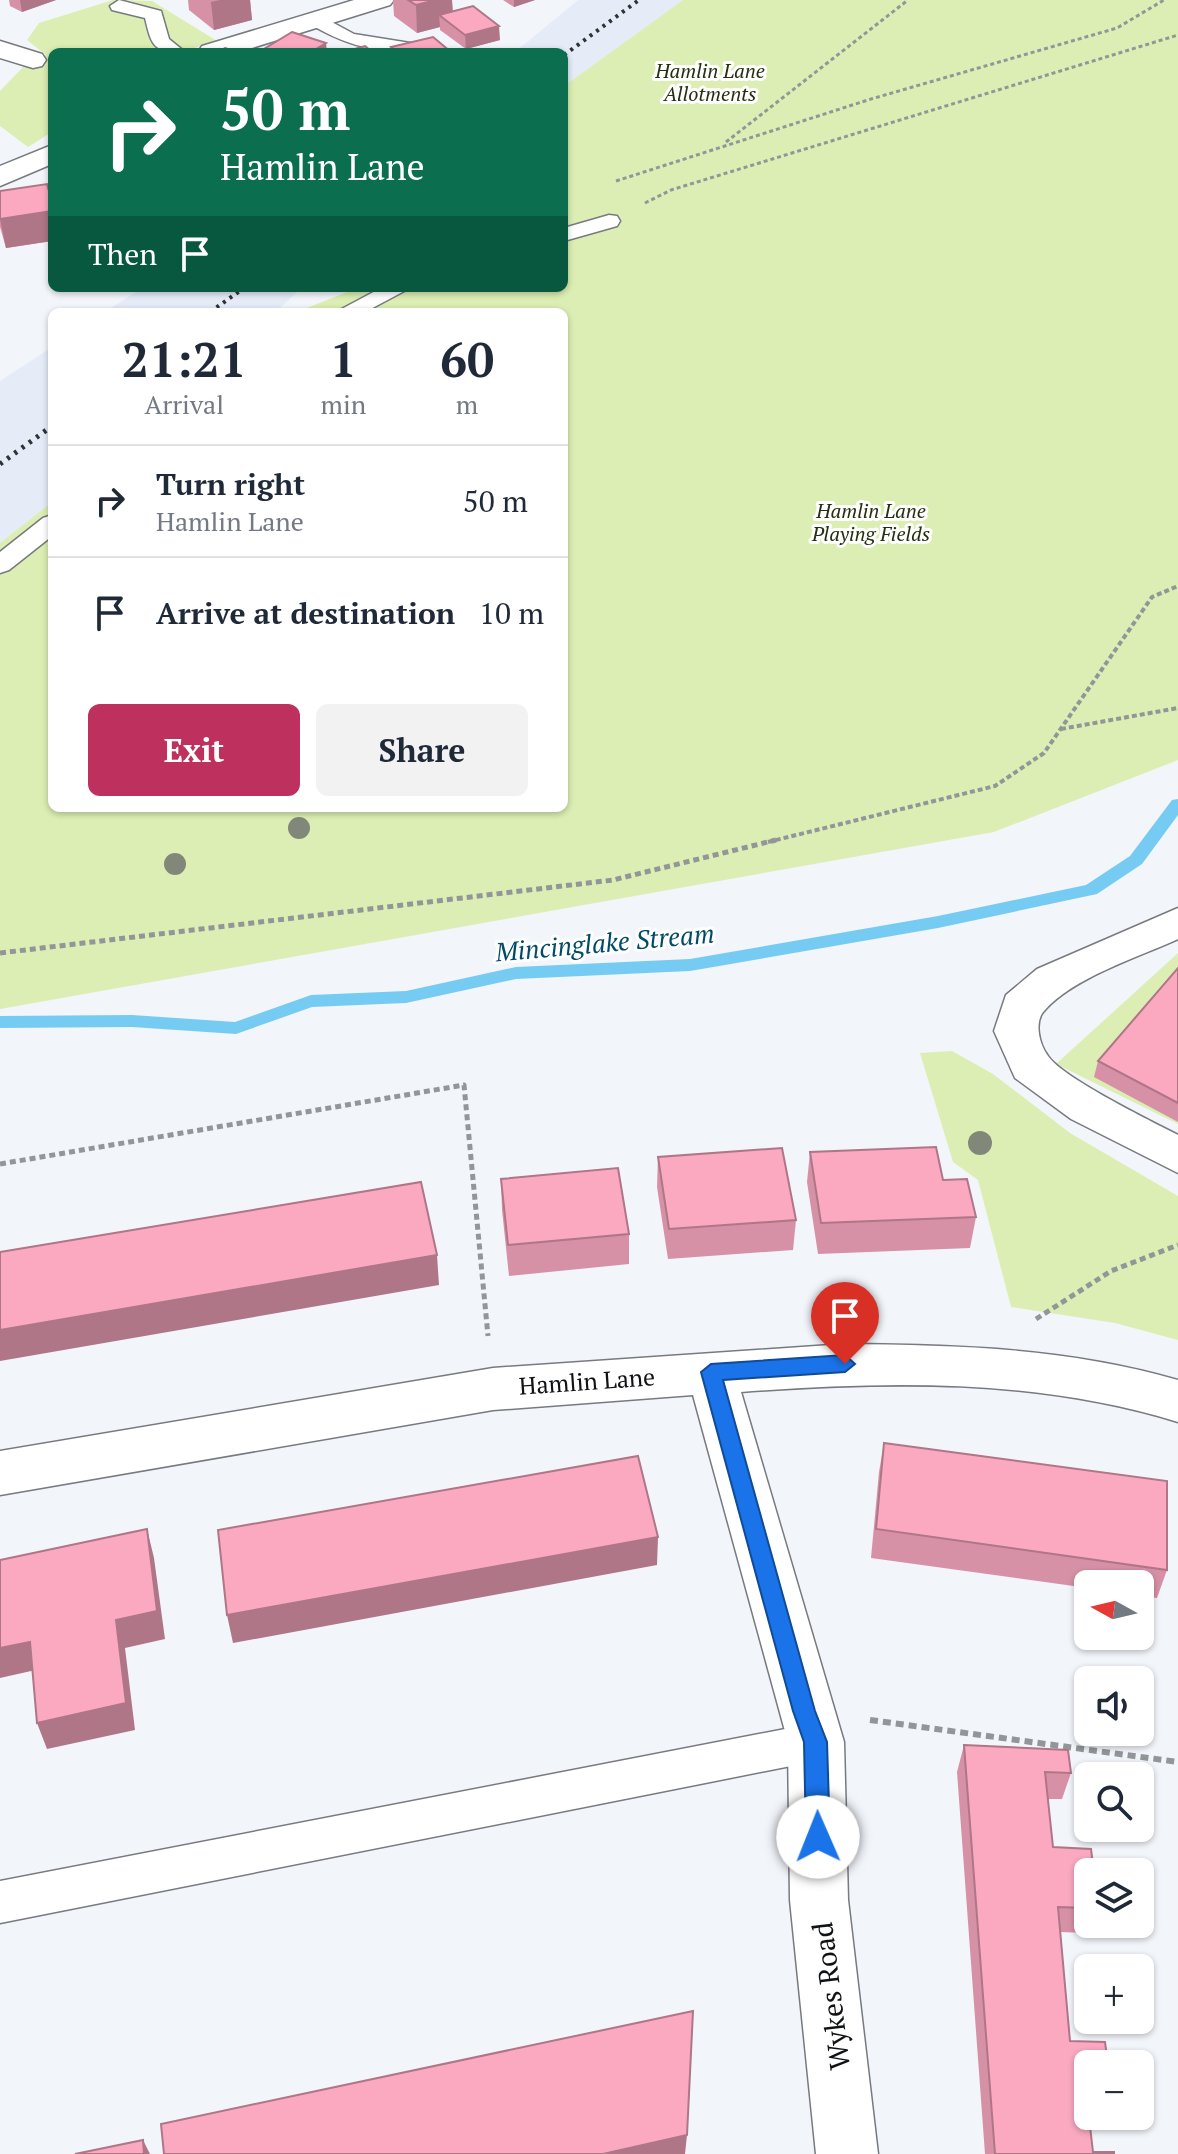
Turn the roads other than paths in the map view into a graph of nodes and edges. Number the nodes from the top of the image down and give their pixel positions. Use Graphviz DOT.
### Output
graph roads {
  1 [pos="381,0"];
  2 [pos="119,6"];
  3 [pos="315,19"];
  4 [pos="170,48"];
  5 [pos="224,48"];
  6 [pos="404,48"];
  7 [pos="0,49"];
  8 [pos="33,60"];
  9 [pos="48,155"];
  10 [pos="0,177"];
  11 [pos="609,221"];
  12 [pos="568,234"];
  13 [pos="390,292"];
  14 [pos="356,308"];
  15 [pos="48,526"];
  16 [pos="0,565"];
  17 [pos="1178,922"];
  18 [pos="1178,1156"];
  19 [pos="711,1372"];
  20 [pos="1178,1401"];
  21 [pos="0,1473"];
  22 [pos="810,1727"];
  23 [pos="0,1902"];
  24 [pos="847,2154"];
  1 -- 3 [label="street"];
  2 -- 4 [label="lane"];
  3 -- 5 [label="street"];
  3 -- 6 [label="lane"];
  7 -- 8 [label="street"];
  9 -- 10 [label="street"];
  11 -- 12 [label="lane"];
  13 -- 14 [label="lane"];
  15 -- 16 [label="lane"];
  17 -- 18 [label="street"];
  19 -- 20 [label="street, Hamlin Lane"];
  19 -- 21 [label="street, Hamlin Lane"];
  19 -- 22 [label="street, Wykes Road"];
  22 -- 23 [label="lane"];
  22 -- 24 [label="street, Wykes Road"];
}
